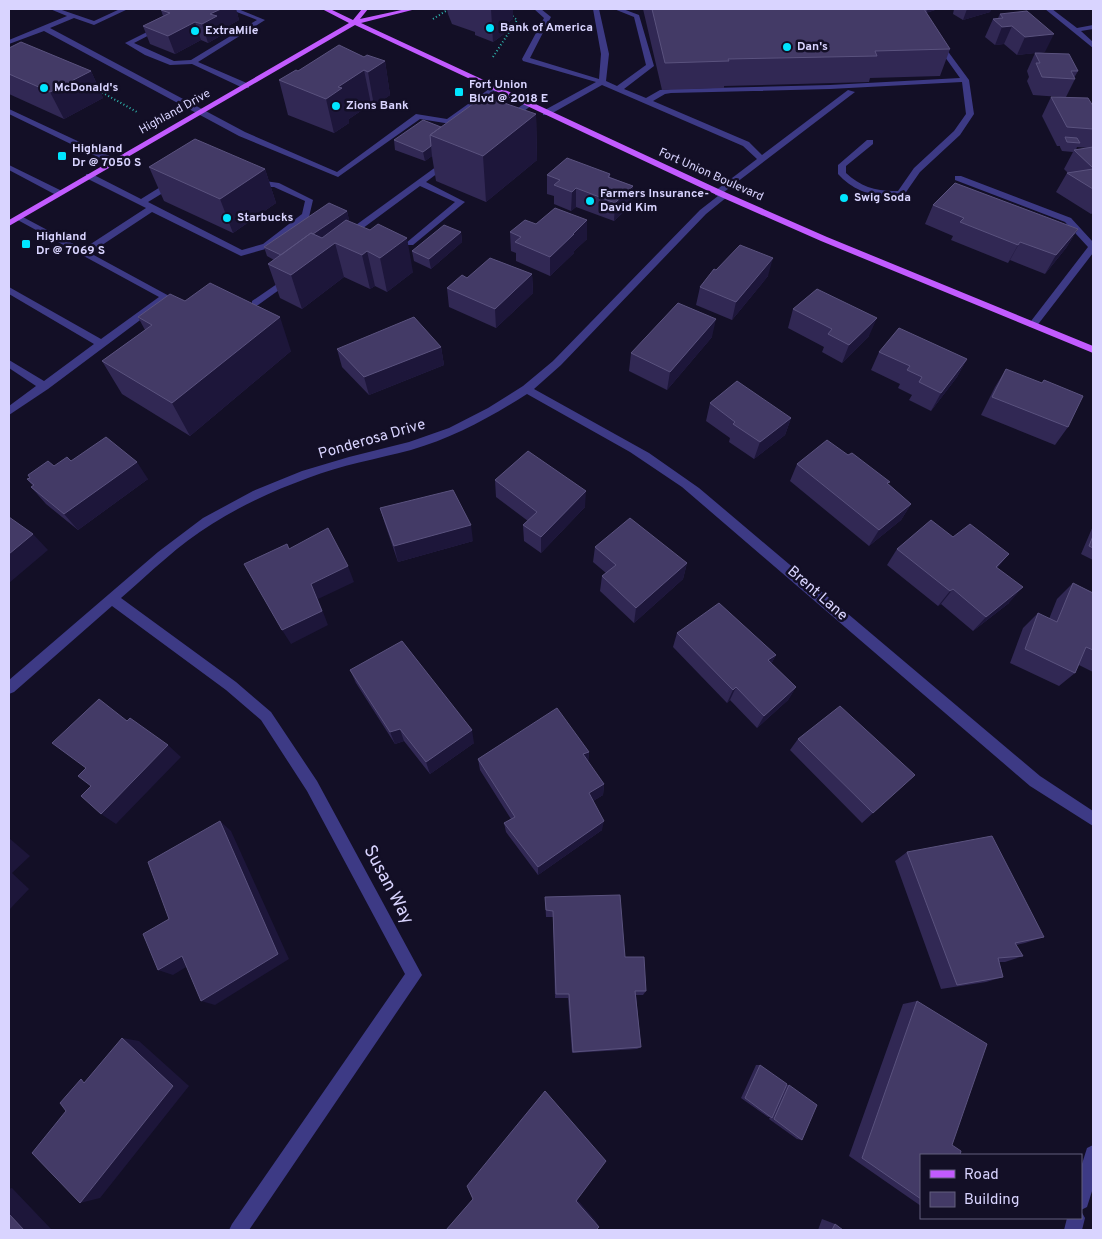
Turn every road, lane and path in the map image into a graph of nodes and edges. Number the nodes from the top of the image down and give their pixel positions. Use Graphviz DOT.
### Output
graph roads {
  1 [pos="53,9"];
  2 [pos="125,9"];
  3 [pos="232,9"];
  4 [pos="325,9"];
  5 [pos="365,9"];
  6 [pos="413,9"];
  7 [pos="450,9"];
  8 [pos="504,9"];
  9 [pos="537,9"];
  10 [pos="596,9"];
  11 [pos="617,9"];
  12 [pos="1048,9"];
  13 [pos="74,16"];
  14 [pos="171,22"];
  15 [pos="427,22"];
  16 [pos="354,23"];
  17 [pos="1093,27"];
  18 [pos="44,28"];
  19 [pos="1076,30"];
  20 [pos="934,36"];
  21 [pos="9,42"];
  22 [pos="1093,46"];
  23 [pos="493,56"];
  24 [pos="193,62"];
  25 [pos="965,80"];
  26 [pos="602,82"];
  27 [pos="246,86"];
  28 [pos="94,88"];
  29 [pos="495,89"];
  30 [pos="618,89"];
  31 [pos="850,92"];
  32 [pos="647,102"];
  33 [pos="528,105"];
  34 [pos="9,111"];
  35 [pos="137,112"];
  36 [pos="202,112"];
  37 [pos="546,113"];
  38 [pos="498,127"];
  39 [pos="870,142"];
  40 [pos="459,155"];
  41 [pos="762,159"];
  42 [pos="113,161"];
  43 [pos="9,167"];
  44 [pos="89,176"];
  45 [pos="245,177"];
  46 [pos="182,178"];
  47 [pos="958,178"];
  48 [pos="420,184"];
  49 [pos="59,193"];
  50 [pos="721,194"];
  51 [pos="141,203"];
  52 [pos="152,208"];
  53 [pos="18,218"];
  54 [pos="9,223"];
  55 [pos="341,241"];
  56 [pos="410,243"];
  57 [pos="1093,247"];
  58 [pos="84,253"];
  59 [pos="294,275"];
  60 [pos="9,290"];
  61 [pos="255,303"];
  62 [pos="1033,326"];
  63 [pos="102,344"];
  64 [pos="1093,350"];
  65 [pos="9,363"];
  66 [pos="44,386"];
  67 [pos="527,389"];
  68 [pos="9,411"];
  69 [pos="111,598"];
  70 [pos="9,688"];
  71 [pos="1093,819"];
  72 [pos="1093,1154"];
  73 [pos="1082,1196"];
  74 [pos="238,1230"];
  1 -- 13 [label="street"];
  2 -- 13 [label="street"];
  3 -- 24 [label="street"];
  4 -- 16 [label="main road, Fort Union Boulevard"];
  5 -- 16 [label="main road, Highland Drive"];
  6 -- 16 [label="main road, Highland Drive"];
  7 -- 15 [label="path"];
  8 -- 23 [label="path"];
  9 -- 26 [label="street"];
  10 -- 26 [label="street"];
  11 -- 30 [label="street"];
  12 -- 19 [label="street"];
  13 -- 18 [label="street"];
  14 -- 24 [label="street"];
  16 -- 27 [label="main road, Highland Drive"];
  16 -- 29 [label="main road, Fort Union Boulevard"];
  17 -- 19 [label="street"];
  18 -- 21 [label="street"];
  18 -- 36 [label="street"];
  19 -- 22 [label="street"];
  20 -- 25 [label="street"];
  24 -- 27 [label="street"];
  25 -- 32 [label="street"];
  25 -- 39 [label="street"];
  26 -- 30 [label="street"];
  26 -- 37 [label="street"];
  27 -- 36 [label="main road, Highland Drive"];
  28 -- 35 [label="path"];
  29 -- 33 [label="main road, Fort Union Boulevard"];
  29 -- 36 [label="street"];
  30 -- 32 [label="street"];
  31 -- 41 [label="street, Ponderosa Drive"];
  32 -- 41 [label="street"];
  33 -- 37 [label="main road, Fort Union Boulevard"];
  33 -- 38 [label="street"];
  34 -- 42 [label="street"];
  36 -- 42 [label="main road, Highland Drive"];
  37 -- 50 [label="main road, Fort Union Boulevard"];
  40 -- 48 [label="street"];
  41 -- 50 [label="street, Ponderosa Drive"];
  42 -- 44 [label="main road, Highland Drive"];
  43 -- 49 [label="street"];
  44 -- 49 [label="main road, Highland Drive"];
  44 -- 51 [label="street"];
  45 -- 52 [label="street"];
  46 -- 51 [label="street"];
  47 -- 57 [label="street"];
  48 -- 55 [label="street"];
  48 -- 56 [label="street"];
  49 -- 53 [label="main road, Highland Drive"];
  50 -- 62 [label="main road, Fort Union Boulevard"];
  50 -- 67 [label="street, Ponderosa Drive"];
  51 -- 52 [label="street"];
  52 -- 58 [label="street"];
  53 -- 54 [label="main road, Highland Drive"];
  53 -- 58 [label="street"];
  57 -- 62 [label="street"];
  58 -- 63 [label="street"];
  59 -- 61 [label="street"];
  60 -- 63 [label="street"];
  62 -- 64 [label="main road, Fort Union Boulevard"];
  63 -- 66 [label="street"];
  65 -- 66 [label="street"];
  66 -- 68 [label="street"];
  67 -- 69 [label="street, Ponderosa Drive"];
  67 -- 71 [label="street, Brent Lane"];
  69 -- 70 [label="street, Ponderosa Drive"];
  69 -- 74 [label="street, Susan Way"];
  72 -- 73 [label="street"];
}
